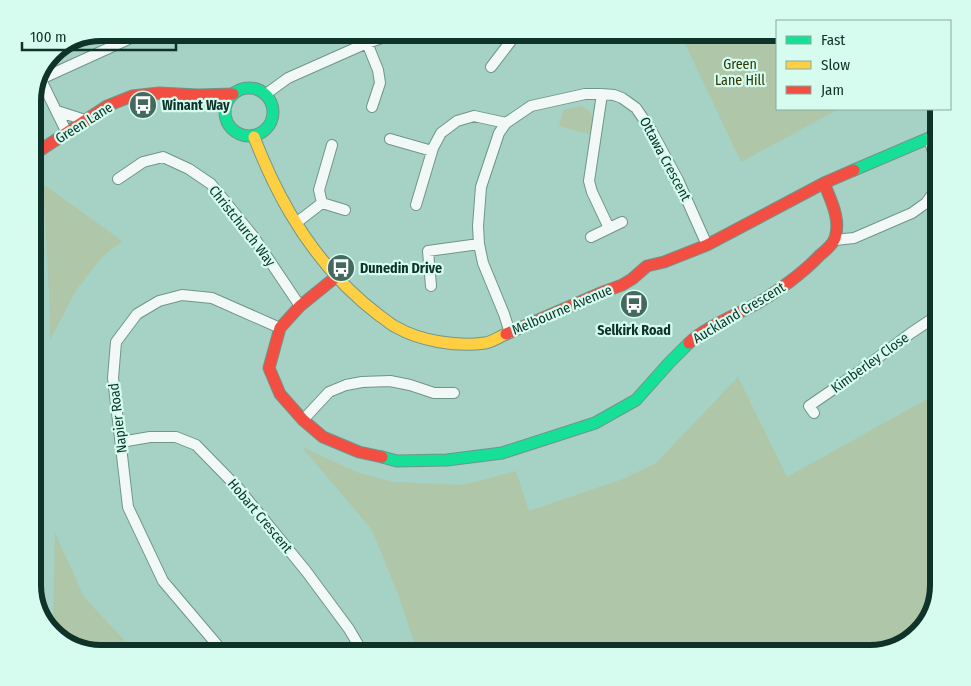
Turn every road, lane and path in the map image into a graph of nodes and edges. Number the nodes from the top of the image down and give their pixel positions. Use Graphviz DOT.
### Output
graph roads {
  1 [pos="123,41"];
  2 [pos="372,41"];
  3 [pos="511,41"];
  4 [pos="367,43"];
  5 [pos="492,67"];
  6 [pos="46,78"];
  7 [pos="43,85"];
  8 [pos="233,94"];
  9 [pos="266,94"];
  10 [pos="602,94"];
  11 [pos="198,95"];
  12 [pos="372,107"];
  13 [pos="225,110"];
  14 [pos="57,111"];
  15 [pos="85,120"];
  16 [pos="506,123"];
  17 [pos="67,133"];
  18 [pos="254,136"];
  19 [pos="930,137"];
  20 [pos="390,139"];
  21 [pos="332,145"];
  22 [pos="41,150"];
  23 [pos="432,152"];
  24 [pos="118,179"];
  25 [pos="824,183"];
  26 [pos="930,198"];
  27 [pos="322,203"];
  28 [pos="416,205"];
  29 [pos="345,210"];
  30 [pos="622,222"];
  31 [pos="296,223"];
  32 [pos="609,228"];
  33 [pos="591,237"];
  34 [pos="835,240"];
  35 [pos="479,244"];
  36 [pos="707,245"];
  37 [pos="337,276"];
  38 [pos="430,286"];
  39 [pos="300,306"];
  40 [pos="930,321"];
  41 [pos="280,328"];
  42 [pos="510,333"];
  43 [pos="454,394"];
  44 [pos="814,414"];
  45 [pos="303,420"];
  46 [pos="121,442"];
  47 [pos="216,645"];
  48 [pos="358,645"];
  1 -- 6 [label="street"];
  2 -- 4 [label="street"];
  3 -- 5 [label="street"];
  4 -- 9 [label="street"];
  4 -- 12 [label="street"];
  7 -- 14 [label="street"];
  8 -- 9 [label="street"];
  8 -- 11 [label="street, Green Lane"];
  8 -- 13 [label="street"];
  9 -- 18 [label="street"];
  10 -- 16 [label="street"];
  10 -- 32 [label="street"];
  10 -- 36 [label="street, Ottawa Crescent"];
  11 -- 13 [label="street, Green Lane"];
  11 -- 15 [label="street, Green Lane"];
  13 -- 18 [label="street"];
  14 -- 15 [label="street"];
  14 -- 17 [label="street"];
  15 -- 17 [label="street, Green Lane"];
  16 -- 23 [label="street"];
  16 -- 35 [label="street"];
  17 -- 22 [label="street, Green Lane"];
  18 -- 31 [label="street, Melbourne Avenue"];
  19 -- 25 [label="street, Melbourne Avenue"];
  20 -- 23 [label="street"];
  21 -- 27 [label="street"];
  23 -- 28 [label="street"];
  24 -- 39 [label="street, Christchurch Way"];
  25 -- 34 [label="street"];
  25 -- 36 [label="street, Melbourne Avenue"];
  26 -- 34 [label="street"];
  27 -- 29 [label="street"];
  27 -- 31 [label="street"];
  30 -- 32 [label="street"];
  31 -- 37 [label="street, Melbourne Avenue"];
  32 -- 33 [label="street"];
  34 -- 45 [label="street, Auckland Crescent"];
  35 -- 38 [label="street"];
  35 -- 42 [label="street"];
  36 -- 42 [label="street, Melbourne Avenue"];
  37 -- 39 [label="street"];
  37 -- 42 [label="street, Melbourne Avenue"];
  39 -- 41 [label="street"];
  40 -- 44 [label="street, Kimberley Close"];
  41 -- 45 [label="street"];
  41 -- 46 [label="street, Napier Road"];
  43 -- 45 [label="street"];
  46 -- 47 [label="street, Napier Road"];
  46 -- 48 [label="street, Hobart Crescent"];
}
